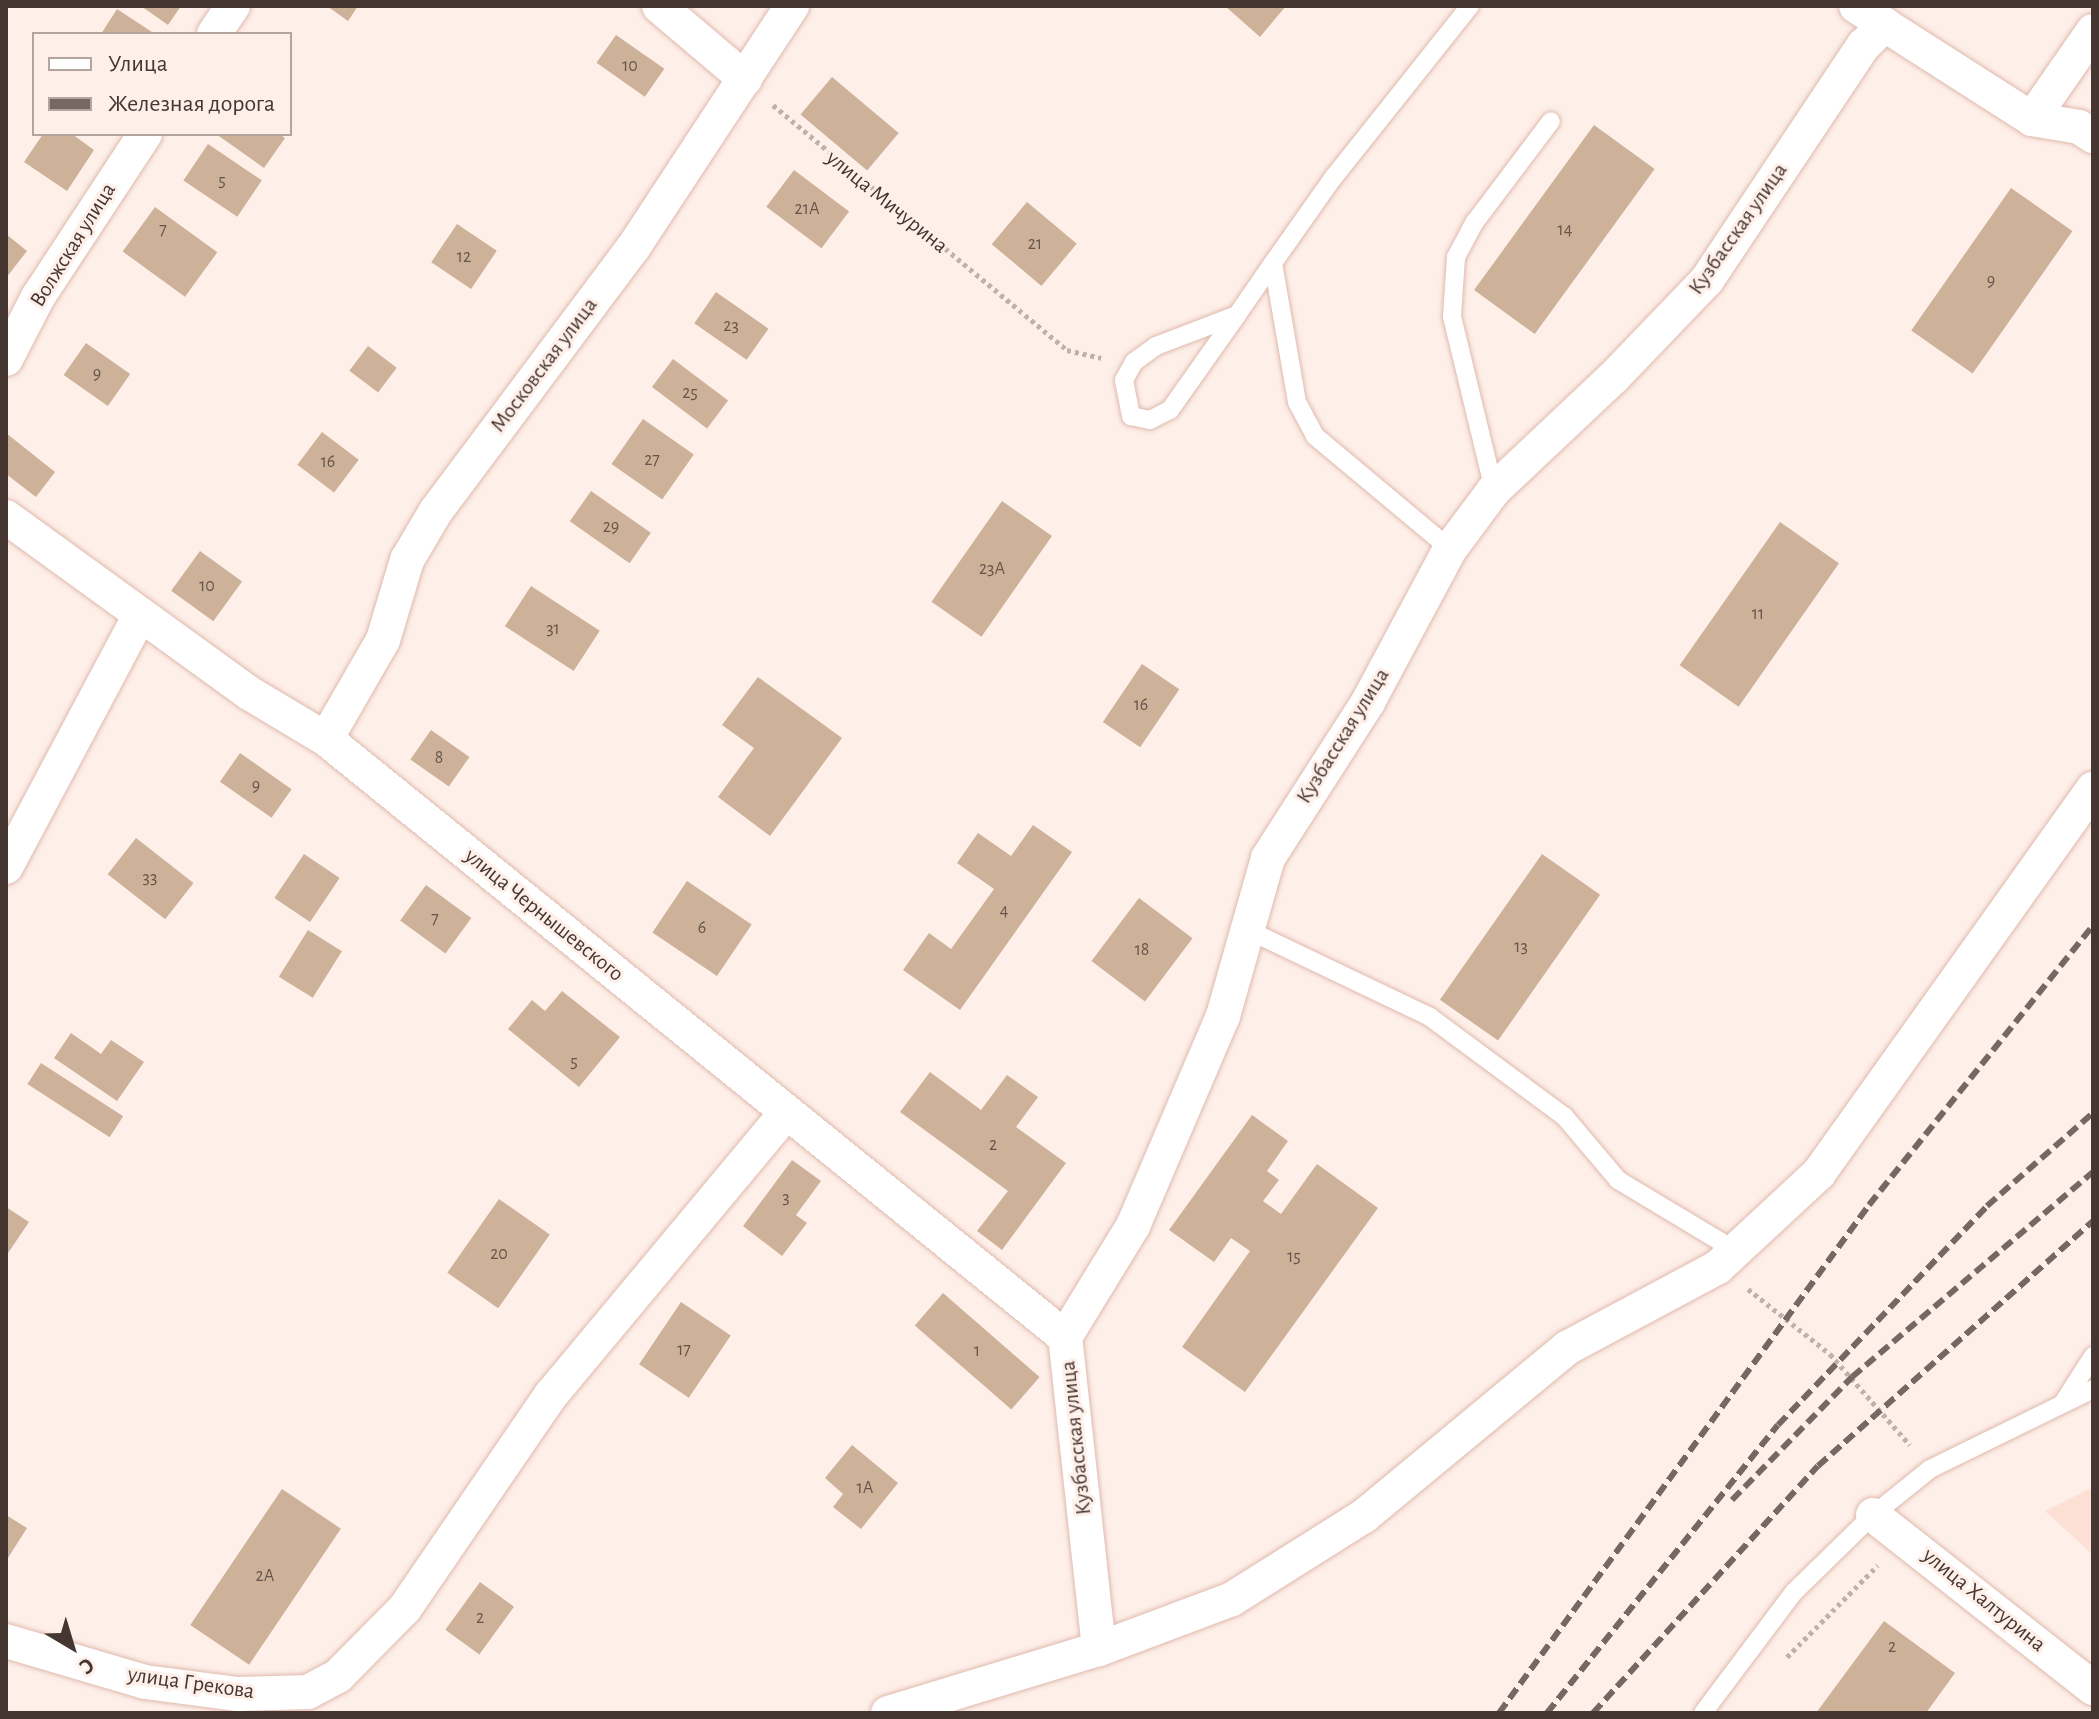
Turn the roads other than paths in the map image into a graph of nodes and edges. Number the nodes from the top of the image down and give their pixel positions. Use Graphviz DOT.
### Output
graph roads {
  1 [pos="233,6"];
  2 [pos="659,6"];
  3 [pos="792,6"];
  4 [pos="1470,6"];
  5 [pos="1856,6"];
  6 [pos="1885,25"];
  7 [pos="2093,31"];
  8 [pos="215,32"];
  9 [pos="745,79"];
  10 [pos="2032,119"];
  11 [pos="1551,121"];
  12 [pos="144,136"];
  13 [pos="2093,136"];
  14 [pos="1273,263"];
  15 [pos="1237,315"];
  16 [pos="6,359"];
  17 [pos="1494,490"];
  18 [pos="6,517"];
  19 [pos="1450,549"];
  20 [pos="140,615"];
  21 [pos="326,739"];
  22 [pos="2093,789"];
  23 [pos="6,867"];
  24 [pos="1248,930"];
  25 [pos="787,1112"];
  26 [pos="1727,1259"];
  27 [pos="1065,1337"];
  28 [pos="2093,1356"];
  29 [pos="2093,1389"];
  30 [pos="2063,1403"];
  31 [pos="1873,1515"];
  32 [pos="6,1641"];
  33 [pos="1099,1649"];
  34 [pos="2093,1688"];
  35 [pos="314,1703"];
  36 [pos="888,1713"];
  37 [pos="1703,1713"];
  1 -- 8 [label="street"];
  2 -- 9 [label="street"];
  3 -- 9 [label="street, Московская улица"];
  4 -- 14 [label="lane"];
  5 -- 6 [label="street"];
  6 -- 10 [label="street"];
  6 -- 17 [label="street, Кузбасская улица"];
  7 -- 10 [label="street"];
  9 -- 21 [label="street, Московская улица"];
  10 -- 13 [label="street"];
  11 -- 17 [label="lane"];
  12 -- 16 [label="street, Волжская улица"];
  14 -- 15 [label="lane"];
  14 -- 19 [label="lane"];
  15 -- 15 [label="lane"];
  17 -- 19 [label="street, Кузбасская улица"];
  18 -- 20 [label="street, улица Чернышевского"];
  19 -- 24 [label="street, Кузбасская улица"];
  20 -- 21 [label="street, улица Чернышевского"];
  20 -- 23 [label="street"];
  21 -- 25 [label="street, улица Чернышевского"];
  22 -- 26 [label="street"];
  24 -- 26 [label="lane"];
  24 -- 27 [label="street, Кузбасская улица"];
  25 -- 27 [label="street, улица Чернышевского"];
  25 -- 35 [label="street"];
  26 -- 33 [label="street"];
  27 -- 33 [label="street, Кузбасская улица"];
  28 -- 30 [label="lane"];
  29 -- 30 [label="lane"];
  30 -- 31 [label="lane"];
  31 -- 34 [label="street, улица Халтурина"];
  31 -- 37 [label="lane"];
  32 -- 35 [label="street, улица Грекова"];
  33 -- 36 [label="street"];
}
